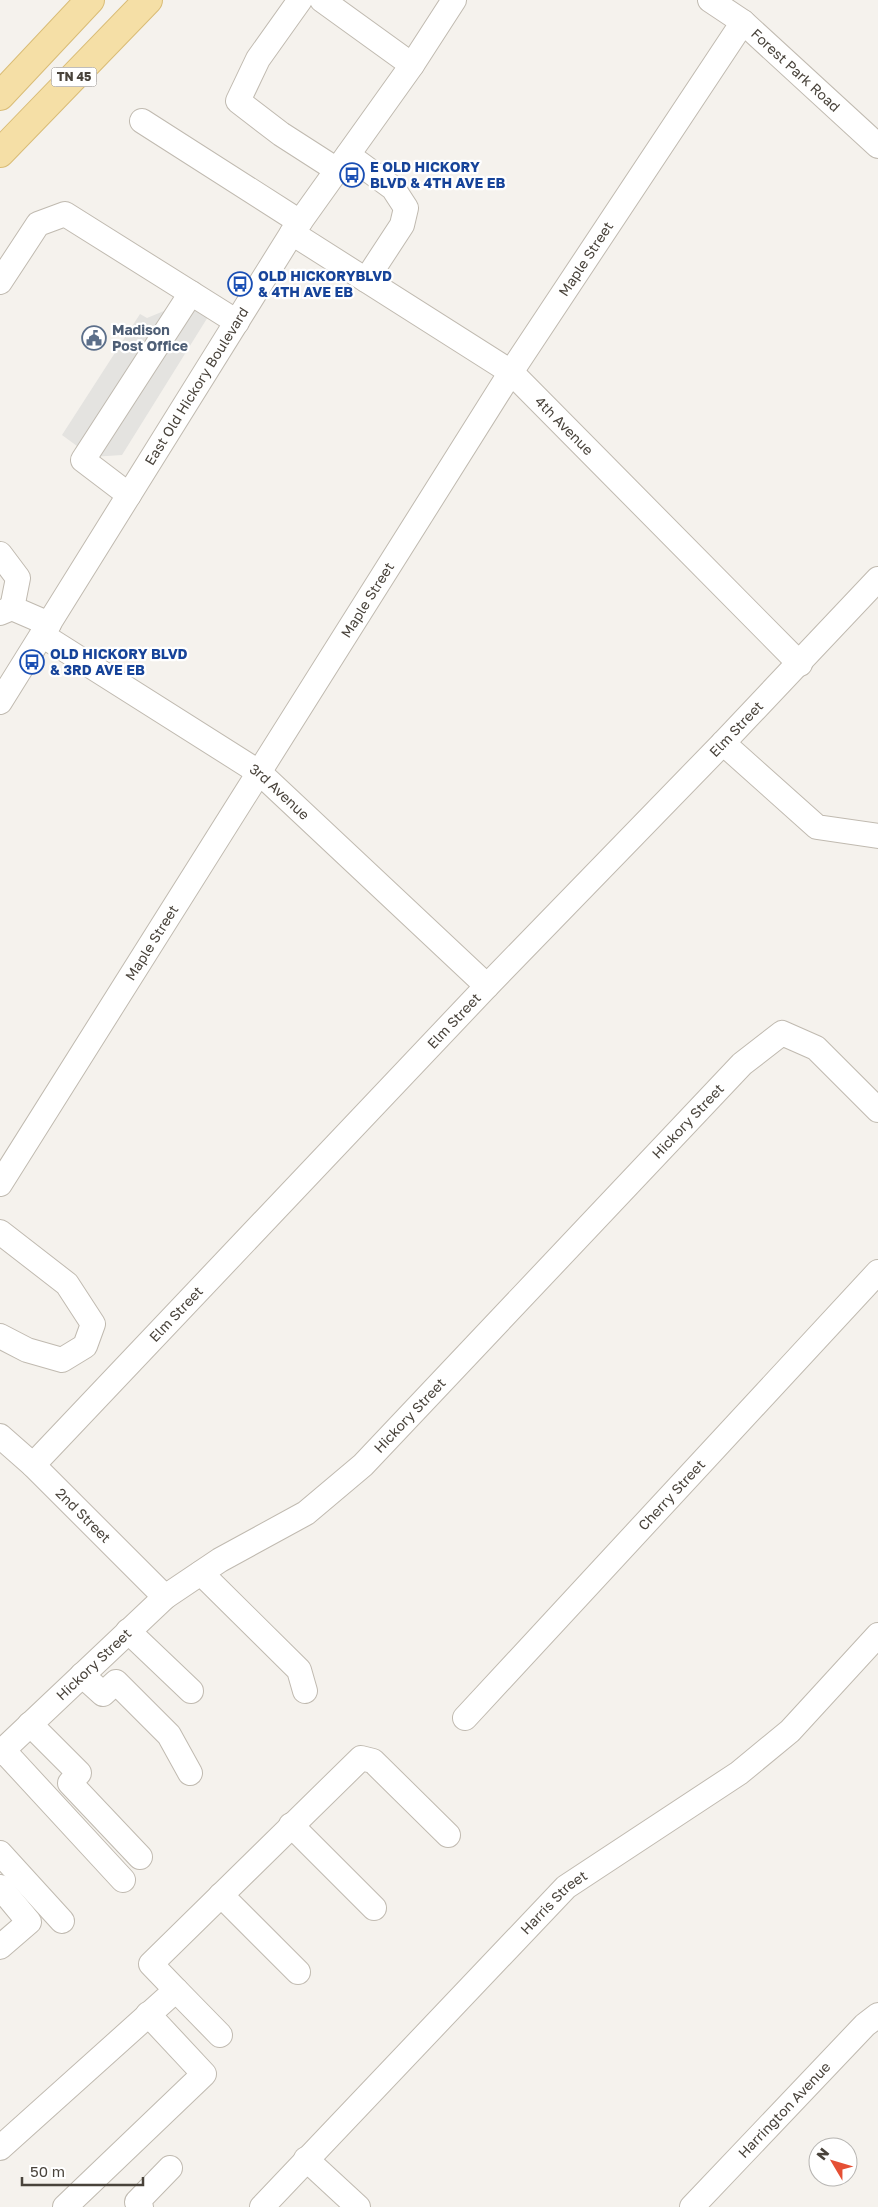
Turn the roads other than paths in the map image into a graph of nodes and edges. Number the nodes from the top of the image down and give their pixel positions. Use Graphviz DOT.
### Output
graph roads {
  1 [pos="90,0"];
  2 [pos="148,0"];
  3 [pos="300,0"];
  4 [pos="322,0"];
  5 [pos="454,0"];
  6 [pos="710,0"];
  7 [pos="743,22"];
  8 [pos="412,65"];
  9 [pos="0,96"];
  10 [pos="142,121"];
  11 [pos="874,133"];
  12 [pos="0,153"];
  13 [pos="342,162"];
  14 [pos="296,227"];
  15 [pos="366,280"];
  16 [pos="0,282"];
  17 [pos="191,293"];
  18 [pos="237,322"];
  19 [pos="511,372"];
  20 [pos="129,495"];
  21 [pos="0,554"];
  22 [pos="878,579"];
  23 [pos="6,611"];
  24 [pos="46,629"];
  25 [pos="800,664"];
  26 [pos="0,702"];
  27 [pos="723,743"];
  28 [pos="260,773"];
  29 [pos="878,836"];
  30 [pos="486,986"];
  31 [pos="878,1110"];
  32 [pos="0,1184"];
  33 [pos="0,1232"];
  34 [pos="878,1272"];
  35 [pos="0,1336"];
  36 [pos="0,1436"];
  37 [pos="33,1465"];
  38 [pos="201,1573"];
  39 [pos="164,1597"];
  40 [pos="128,1631"];
  41 [pos="878,1635"];
  42 [pos="82,1675"];
  43 [pos="191,1691"];
  44 [pos="304,1691"];
  45 [pos="464,1718"];
  46 [pos="30,1724"];
  47 [pos="1,1752"];
  48 [pos="190,1773"];
  49 [pos="291,1825"];
  50 [pos="448,1835"];
  51 [pos="0,1853"];
  52 [pos="140,1857"];
  53 [pos="123,1880"];
  54 [pos="0,1887"];
  55 [pos="221,1895"];
  56 [pos="374,1908"];
  57 [pos="62,1921"];
  58 [pos="0,1948"];
  59 [pos="298,1972"];
  60 [pos="176,1990"];
  61 [pos="148,2014"];
  62 [pos="878,2015"];
  63 [pos="220,2035"];
  64 [pos="0,2148"];
  65 [pos="306,2159"];
  66 [pos="170,2168"];
  67 [pos="65,2207"];
  68 [pos="141,2207"];
  69 [pos="262,2207"];
  70 [pos="358,2207"];
  71 [pos="692,2207"];
  1 -- 9 [label="main road, TN 45"];
  2 -- 12 [label="main road, TN 45"];
  3 -- 13 [label="street"];
  4 -- 8 [label="street"];
  5 -- 8 [label="street, East Old Hickory Boulevard"];
  6 -- 7 [label="street, Forest Park Road"];
  7 -- 11 [label="street, Forest Park Road"];
  7 -- 19 [label="street, Maple Street"];
  8 -- 13 [label="street, East Old Hickory Boulevard"];
  10 -- 14 [label="street, 4th Avenue"];
  13 -- 14 [label="street, East Old Hickory Boulevard"];
  13 -- 15 [label="street"];
  14 -- 15 [label="street, 4th Avenue"];
  14 -- 18 [label="street, East Old Hickory Boulevard"];
  15 -- 19 [label="street, 4th Avenue"];
  16 -- 17 [label="street"];
  17 -- 18 [label="street"];
  17 -- 20 [label="street"];
  18 -- 20 [label="street, East Old Hickory Boulevard"];
  19 -- 25 [label="street, 4th Avenue"];
  19 -- 28 [label="street, Maple Street"];
  20 -- 24 [label="street, East Old Hickory Boulevard"];
  21 -- 23 [label="street"];
  22 -- 25 [label="street, Elm Street"];
  23 -- 24 [label="street, 3rd Avenue"];
  24 -- 26 [label="street, East Old Hickory Boulevard"];
  24 -- 28 [label="street, 3rd Avenue"];
  25 -- 27 [label="street, Elm Street"];
  27 -- 29 [label="street"];
  27 -- 30 [label="street, Elm Street"];
  28 -- 30 [label="street, 3rd Avenue"];
  28 -- 32 [label="street, Maple Street"];
  30 -- 37 [label="street, Elm Street"];
  31 -- 38 [label="street, Hickory Street"];
  33 -- 35 [label="street"];
  34 -- 45 [label="street, Cherry Street"];
  36 -- 37 [label="street, 2nd Street"];
  37 -- 39 [label="street, 2nd Street"];
  38 -- 39 [label="street, Hickory Street"];
  38 -- 44 [label="street"];
  39 -- 40 [label="street, Hickory Street"];
  40 -- 42 [label="street, Hickory Street"];
  40 -- 43 [label="street"];
  41 -- 65 [label="street, Harris Street"];
  42 -- 46 [label="street, Hickory Street"];
  42 -- 48 [label="street"];
  46 -- 47 [label="street, Hickory Street"];
  46 -- 52 [label="street"];
  47 -- 53 [label="street"];
  49 -- 50 [label="street"];
  49 -- 55 [label="street"];
  49 -- 56 [label="street"];
  51 -- 57 [label="street"];
  54 -- 58 [label="street"];
  55 -- 59 [label="street"];
  55 -- 60 [label="street"];
  60 -- 61 [label="street"];
  60 -- 63 [label="street"];
  61 -- 64 [label="street"];
  61 -- 67 [label="street"];
  62 -- 71 [label="street, Harrington Avenue"];
  65 -- 69 [label="street, Harris Street"];
  65 -- 70 [label="street"];
  66 -- 68 [label="street"];
}
